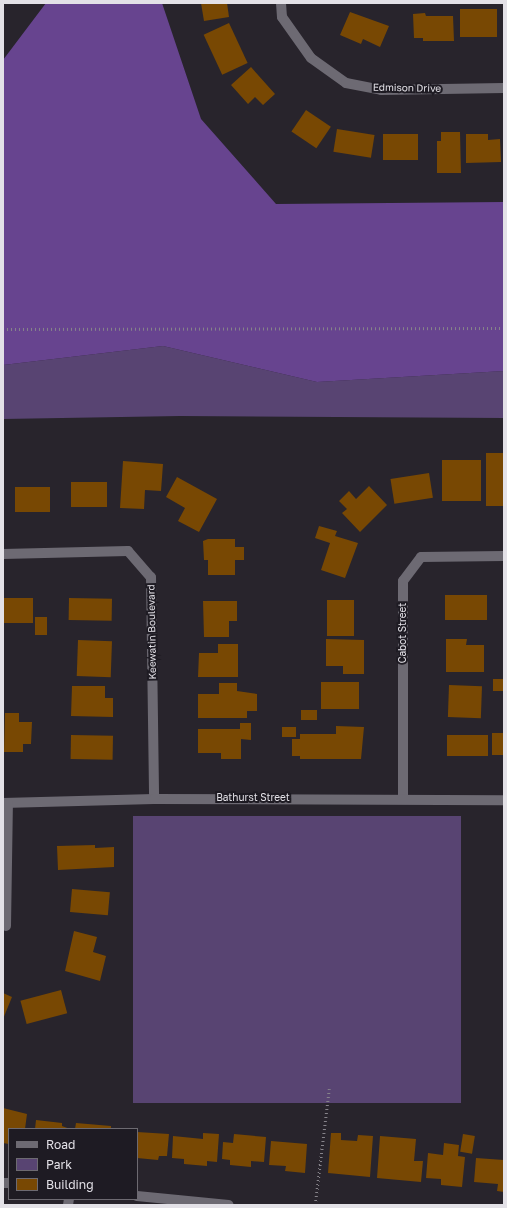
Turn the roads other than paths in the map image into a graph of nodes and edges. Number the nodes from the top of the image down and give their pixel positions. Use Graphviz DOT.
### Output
graph roads {
  1 [pos="281,3"];
  2 [pos="504,88"];
  3 [pos="3,554"];
  4 [pos="504,556"];
  5 [pos="154,798"];
  6 [pos="403,798"];
  7 [pos="504,800"];
  8 [pos="6,803"];
  9 [pos="6,926"];
  10 [pos="138,1196"];
  11 [pos="229,1205"];
  1 -- 2 [label="street, Edmison Drive"];
  3 -- 5 [label="street, Keewatin Boulevard"];
  4 -- 6 [label="street, Cabot Street"];
  5 -- 6 [label="street, Bathurst Street"];
  5 -- 8 [label="street, Bathurst Street"];
  6 -- 7 [label="street, Bathurst Street"];
  8 -- 9 [label="street"];
  10 -- 11 [label="street"];
}
